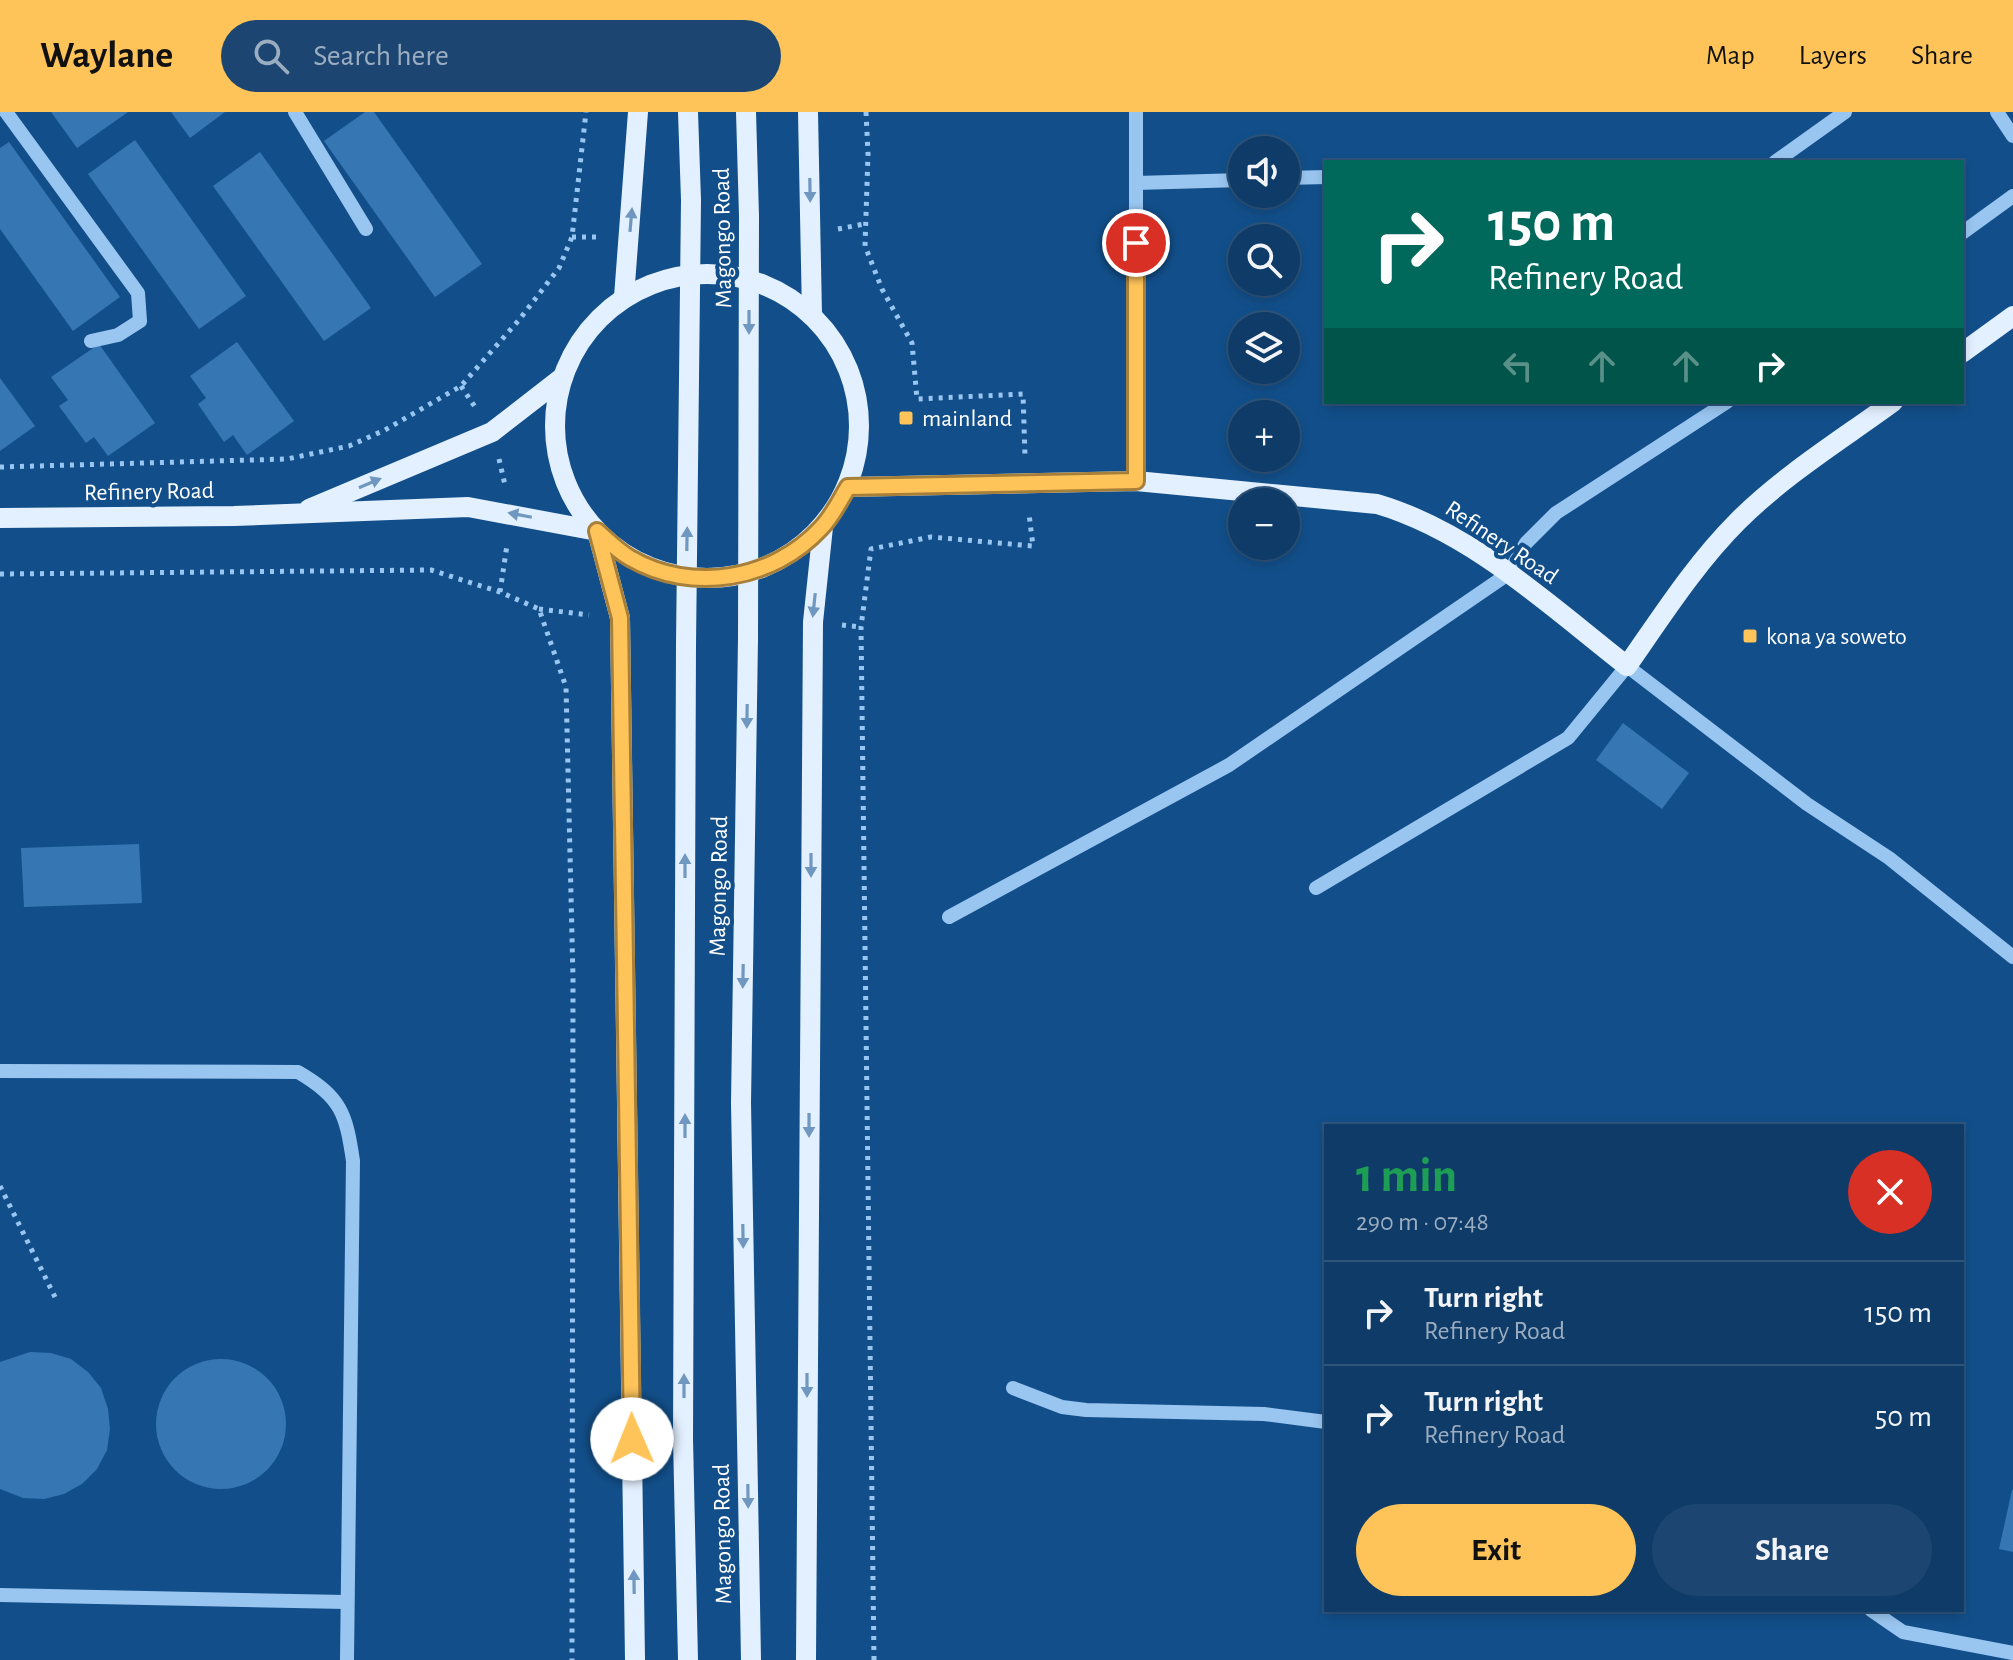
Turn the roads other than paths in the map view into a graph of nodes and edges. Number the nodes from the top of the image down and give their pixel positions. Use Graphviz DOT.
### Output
graph roads {
  1 [pos="6,112"];
  2 [pos="295,112"];
  3 [pos="638,112"];
  4 [pos="688,112"];
  5 [pos="746,112"];
  6 [pos="808,112"];
  7 [pos="1136,112"];
  8 [pos="1845,112"];
  9 [pos="1997,112"];
  10 [pos="2013,136"];
  11 [pos="1778,160"];
  12 [pos="1324,177"];
  13 [pos="1300,178"];
  14 [pos="1228,180"];
  15 [pos="1136,183"];
  16 [pos="2013,196"];
  17 [pos="366,229"];
  18 [pos="1964,232"];
  19 [pos="624,297"];
  20 [pos="812,315"];
  21 [pos="2013,316"];
  22 [pos="91,341"];
  23 [pos="1964,352"];
  24 [pos="563,377"];
  25 [pos="1724,404"];
  26 [pos="1890,404"];
  27 [pos="1136,481"];
  28 [pos="848,487"];
  29 [pos="298,514"];
  30 [pos="0,518"];
  31 [pos="823,527"];
  32 [pos="597,531"];
  33 [pos="1508,574"];
  34 [pos="1627,666"];
  35 [pos="1316,888"];
  36 [pos="949,917"];
  37 [pos="2013,957"];
  38 [pos="0,1071"];
  39 [pos="1013,1388"];
  40 [pos="1324,1422"];
  41 [pos="0,1595"];
  42 [pos="346,1602"];
  43 [pos="1874,1612"];
  44 [pos="2013,1653"];
  45 [pos="347,1660"];
  46 [pos="635,1660"];
  47 [pos="688,1660"];
  48 [pos="751,1660"];
  49 [pos="806,1660"];
  1 -- 22 [label="street"];
  2 -- 17 [label="street"];
  19 -- 3 [label="main road, one-way"];
  47 -- 4 [label="main road, Magongo Road, one-way, bridge"];
  5 -- 48 [label="main road, Magongo Road, one-way, bridge"];
  6 -- 20 [label="main road, one-way"];
  7 -- 15 [label="street"];
  8 -- 11 [label="street"];
  9 -- 10 [label="street"];
  12 -- 13 [label="street"];
  14 -- 15 [label="street"];
  15 -- 27 [label="street"];
  16 -- 18 [label="street"];
  19 -- 20 [label="main road"];
  19 -- 24 [label="main road"];
  20 -- 28 [label="main road"];
  21 -- 23 [label="main road"];
  29 -- 24 [label="main road, one-way"];
  24 -- 32 [label="main road"];
  25 -- 33 [label="street"];
  26 -- 34 [label="main road"];
  27 -- 28 [label="main road, Refinery Road"];
  27 -- 33 [label="main road, Refinery Road"];
  28 -- 31 [label="main road"];
  29 -- 30 [label="main road, Refinery Road"];
  32 -- 29 [label="main road, Refinery Road, one-way"];
  31 -- 32 [label="main road"];
  31 -- 49 [label="main road, one-way"];
  46 -- 32 [label="main road, one-way"];
  33 -- 34 [label="main road, Refinery Road"];
  33 -- 36 [label="street"];
  34 -- 35 [label="street"];
  34 -- 37 [label="street, Refinery Road"];
  38 -- 42 [label="street"];
  39 -- 40 [label="street"];
  41 -- 42 [label="street"];
  42 -- 45 [label="street"];
  43 -- 44 [label="street"];
}
